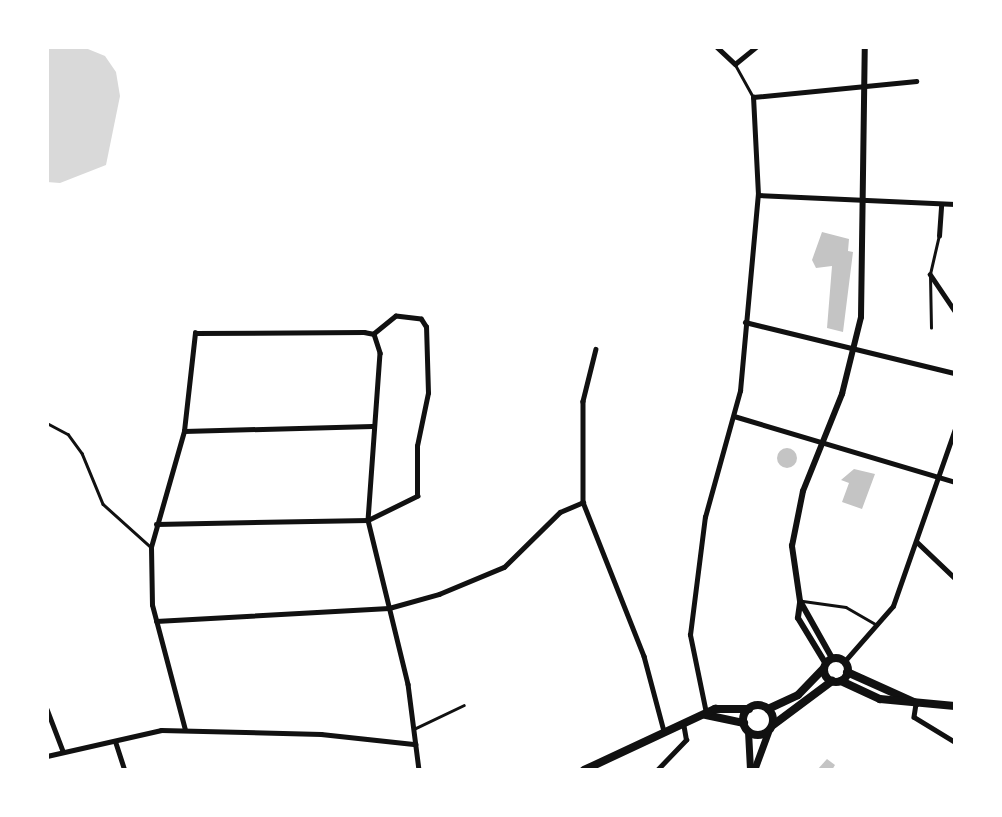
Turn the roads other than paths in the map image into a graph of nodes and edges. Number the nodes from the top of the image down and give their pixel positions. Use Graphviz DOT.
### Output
graph roads {
  1 [pos="717,47"];
  2 [pos="756,47"];
  3 [pos="865,47"];
  4 [pos="735,64"];
  5 [pos="916,81"];
  6 [pos="869,83"];
  7 [pos="753,97"];
  8 [pos="758,195"];
  9 [pos="866,202"];
  10 [pos="955,204"];
  11 [pos="941,206"];
  12 [pos="939,236"];
  13 [pos="930,274"];
  14 [pos="955,311"];
  15 [pos="746,322"];
  16 [pos="931,328"];
  17 [pos="374,334"];
  18 [pos="596,349"];
  19 [pos="855,349"];
  20 [pos="955,373"];
  21 [pos="734,416"];
  22 [pos="47,423"];
  23 [pos="372,426"];
  24 [pos="955,429"];
  25 [pos="184,430"];
  26 [pos="822,445"];
  27 [pos="938,482"];
  28 [pos="955,482"];
  29 [pos="583,502"];
  30 [pos="368,520"];
  31 [pos="156,524"];
  32 [pos="917,542"];
  33 [pos="151,547"];
  34 [pos="955,578"];
  35 [pos="800,601"];
  36 [pos="389,608"];
  37 [pos="156,621"];
  38 [pos="877,625"];
  39 [pos="844,662"];
  40 [pos="827,663"];
  41 [pos="848,672"];
  42 [pos="837,681"];
  43 [pos="916,703"];
  44 [pos="464,705"];
  45 [pos="955,706"];
  46 [pos="47,709"];
  47 [pos="749,709"];
  48 [pos="768,709"];
  49 [pos="706,715"];
  50 [pos="683,722"];
  51 [pos="746,727"];
  52 [pos="770,728"];
  53 [pos="414,729"];
  54 [pos="185,730"];
  55 [pos="664,731"];
  56 [pos="116,743"];
  57 [pos="955,743"];
  58 [pos="415,744"];
  59 [pos="63,751"];
  60 [pos="47,756"];
  61 [pos="125,770"];
  62 [pos="419,770"];
  63 [pos="584,770"];
  64 [pos="657,770"];
  65 [pos="752,770"];
  1 -- 4 [label="street"];
  2 -- 4 [label="street"];
  3 -- 6 [label="street"];
  4 -- 7 [label="lane"];
  5 -- 6 [label="street"];
  6 -- 7 [label="street"];
  6 -- 9 [label="street"];
  7 -- 8 [label="street"];
  8 -- 9 [label="street"];
  8 -- 15 [label="street"];
  9 -- 11 [label="street"];
  9 -- 19 [label="street"];
  10 -- 11 [label="street"];
  11 -- 12 [label="street"];
  12 -- 13 [label="lane"];
  13 -- 14 [label="street"];
  13 -- 16 [label="lane"];
  15 -- 19 [label="street"];
  15 -- 21 [label="street"];
  17 -- 23 [label="street"];
  17 -- 25 [label="street"];
  17 -- 30 [label="street"];
  18 -- 29 [label="street"];
  19 -- 20 [label="street"];
  19 -- 26 [label="street"];
  21 -- 26 [label="street"];
  21 -- 49 [label="street"];
  22 -- 33 [label="lane"];
  23 -- 25 [label="street"];
  23 -- 30 [label="street"];
  24 -- 27 [label="street"];
  25 -- 31 [label="street"];
  26 -- 27 [label="street"];
  26 -- 35 [label="street"];
  27 -- 28 [label="street"];
  27 -- 32 [label="street"];
  29 -- 36 [label="street"];
  29 -- 55 [label="street"];
  30 -- 31 [label="street"];
  30 -- 36 [label="street"];
  31 -- 33 [label="street"];
  32 -- 34 [label="street"];
  32 -- 38 [label="street"];
  33 -- 37 [label="street"];
  35 -- 38 [label="lane"];
  35 -- 40 [label="street"];
  36 -- 37 [label="street"];
  36 -- 53 [label="street"];
  37 -- 54 [label="street"];
  38 -- 39 [label="street"];
  39 -- 40 [label="main road"];
  39 -- 41 [label="main road"];
  40 -- 42 [label="main road"];
  40 -- 48 [label="main road"];
  41 -- 42 [label="main road"];
  41 -- 43 [label="main road"];
  42 -- 43 [label="main road"];
  42 -- 52 [label="main road"];
  43 -- 45 [label="main road"];
  43 -- 57 [label="street"];
  44 -- 53 [label="lane"];
  46 -- 59 [label="street"];
  47 -- 48 [label="main road"];
  47 -- 49 [label="main road"];
  47 -- 51 [label="main road"];
  48 -- 52 [label="main road"];
  49 -- 50 [label="main road"];
  49 -- 51 [label="main road"];
  50 -- 55 [label="main road"];
  50 -- 64 [label="street"];
  51 -- 52 [label="main road"];
  51 -- 65 [label="main road"];
  52 -- 65 [label="main road"];
  53 -- 58 [label="street"];
  54 -- 56 [label="street"];
  54 -- 58 [label="street"];
  55 -- 63 [label="main road"];
  56 -- 59 [label="street"];
  56 -- 61 [label="street"];
  58 -- 62 [label="street"];
  59 -- 60 [label="street"];
}
